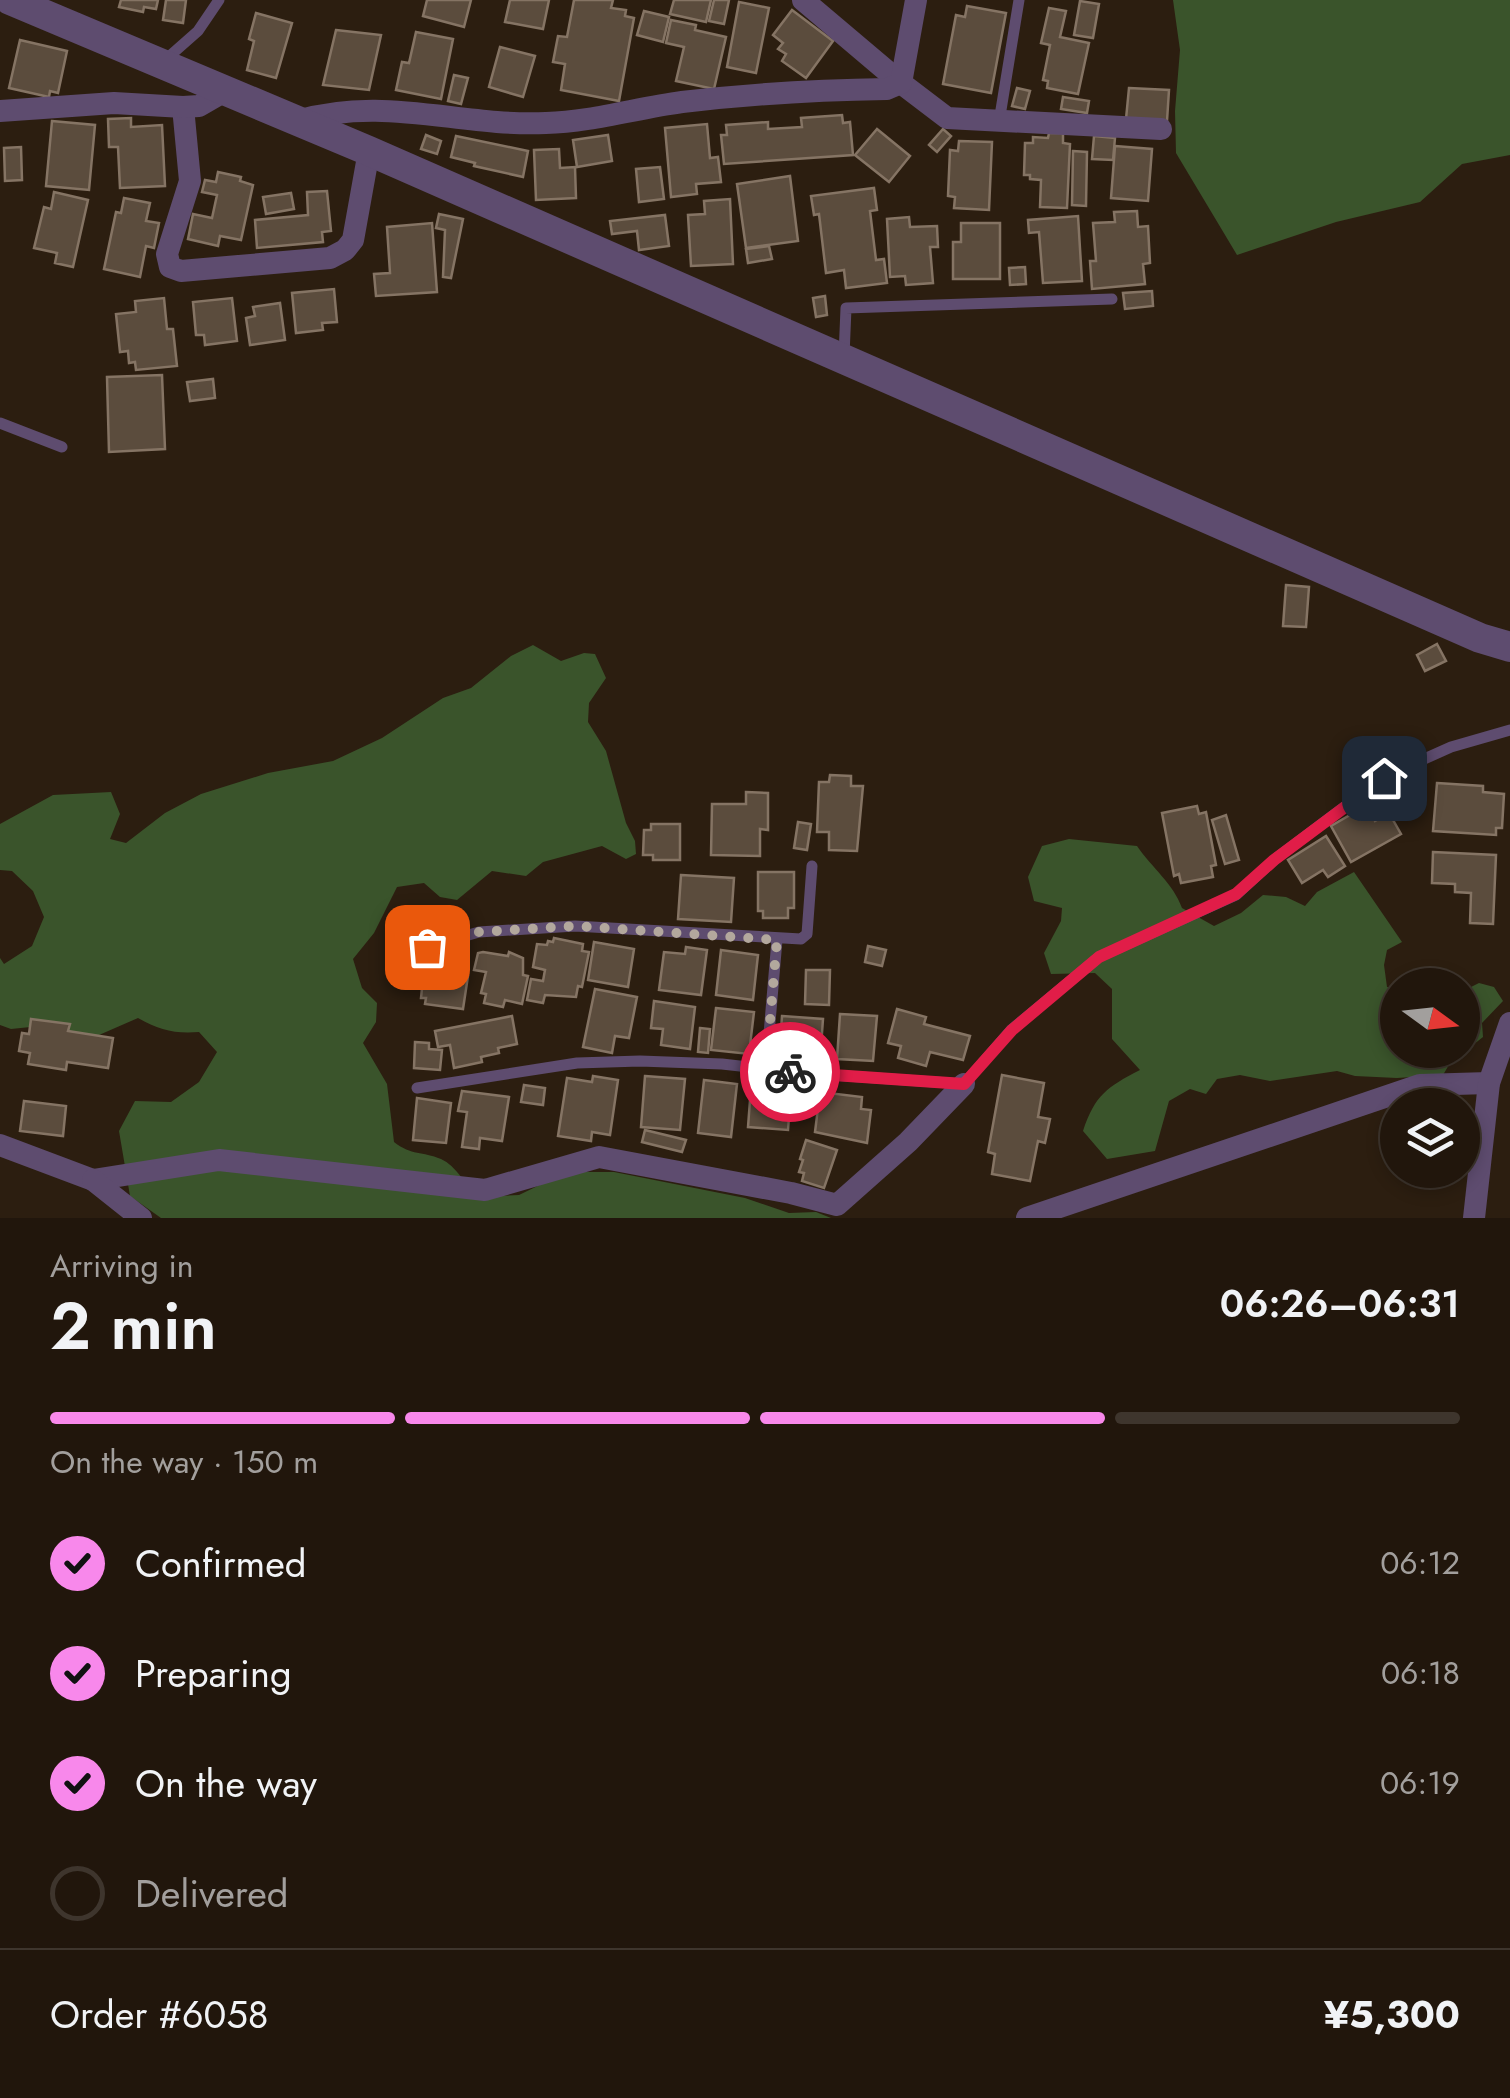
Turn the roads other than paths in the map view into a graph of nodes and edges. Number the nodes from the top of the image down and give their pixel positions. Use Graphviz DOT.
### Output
graph roads {
  1 [pos="10,0"];
  2 [pos="219,0"];
  3 [pos="803,0"];
  4 [pos="916,0"];
  5 [pos="1019,0"];
  6 [pos="161,64"];
  7 [pos="901,84"];
  8 [pos="226,91"];
  9 [pos="184,108"];
  10 [pos="0,111"];
  11 [pos="296,121"];
  12 [pos="998,122"];
  13 [pos="1161,128"];
  14 [pos="369,152"];
  15 [pos="1112,300"];
  16 [pos="844,360"];
  17 [pos="0,422"];
  18 [pos="62,447"];
  19 [pos="1510,648"];
  20 [pos="1510,730"];
  21 [pos="812,866"];
  22 [pos="777,940"];
  23 [pos="427,947"];
  24 [pos="1510,1023"];
  25 [pos="766,1069"];
  26 [pos="1489,1083"];
  27 [pos="964,1084"];
  28 [pos="417,1088"];
  29 [pos="0,1145"];
  30 [pos="93,1180"];
  31 [pos="142,1218"];
  32 [pos="1027,1218"];
  33 [pos="1474,1218"];
  1 -- 6 [label="street"];
  2 -- 6 [label="lane"];
  3 -- 7 [label="street"];
  4 -- 7 [label="street"];
  5 -- 12 [label="lane"];
  6 -- 8 [label="street"];
  7 -- 11 [label="street"];
  7 -- 12 [label="street"];
  8 -- 9 [label="street"];
  8 -- 11 [label="street"];
  9 -- 10 [label="street"];
  9 -- 14 [label="street"];
  11 -- 14 [label="street"];
  12 -- 13 [label="street"];
  14 -- 16 [label="street"];
  15 -- 16 [label="lane"];
  16 -- 19 [label="street"];
  17 -- 18 [label="lane"];
  20 -- 27 [label="lane"];
  21 -- 22 [label="lane"];
  22 -- 23 [label="lane"];
  22 -- 25 [label="lane"];
  24 -- 26 [label="street"];
  25 -- 27 [label="lane"];
  25 -- 28 [label="lane"];
  26 -- 32 [label="street"];
  26 -- 33 [label="street"];
  27 -- 30 [label="street"];
  29 -- 30 [label="street"];
  30 -- 31 [label="street"];
}
